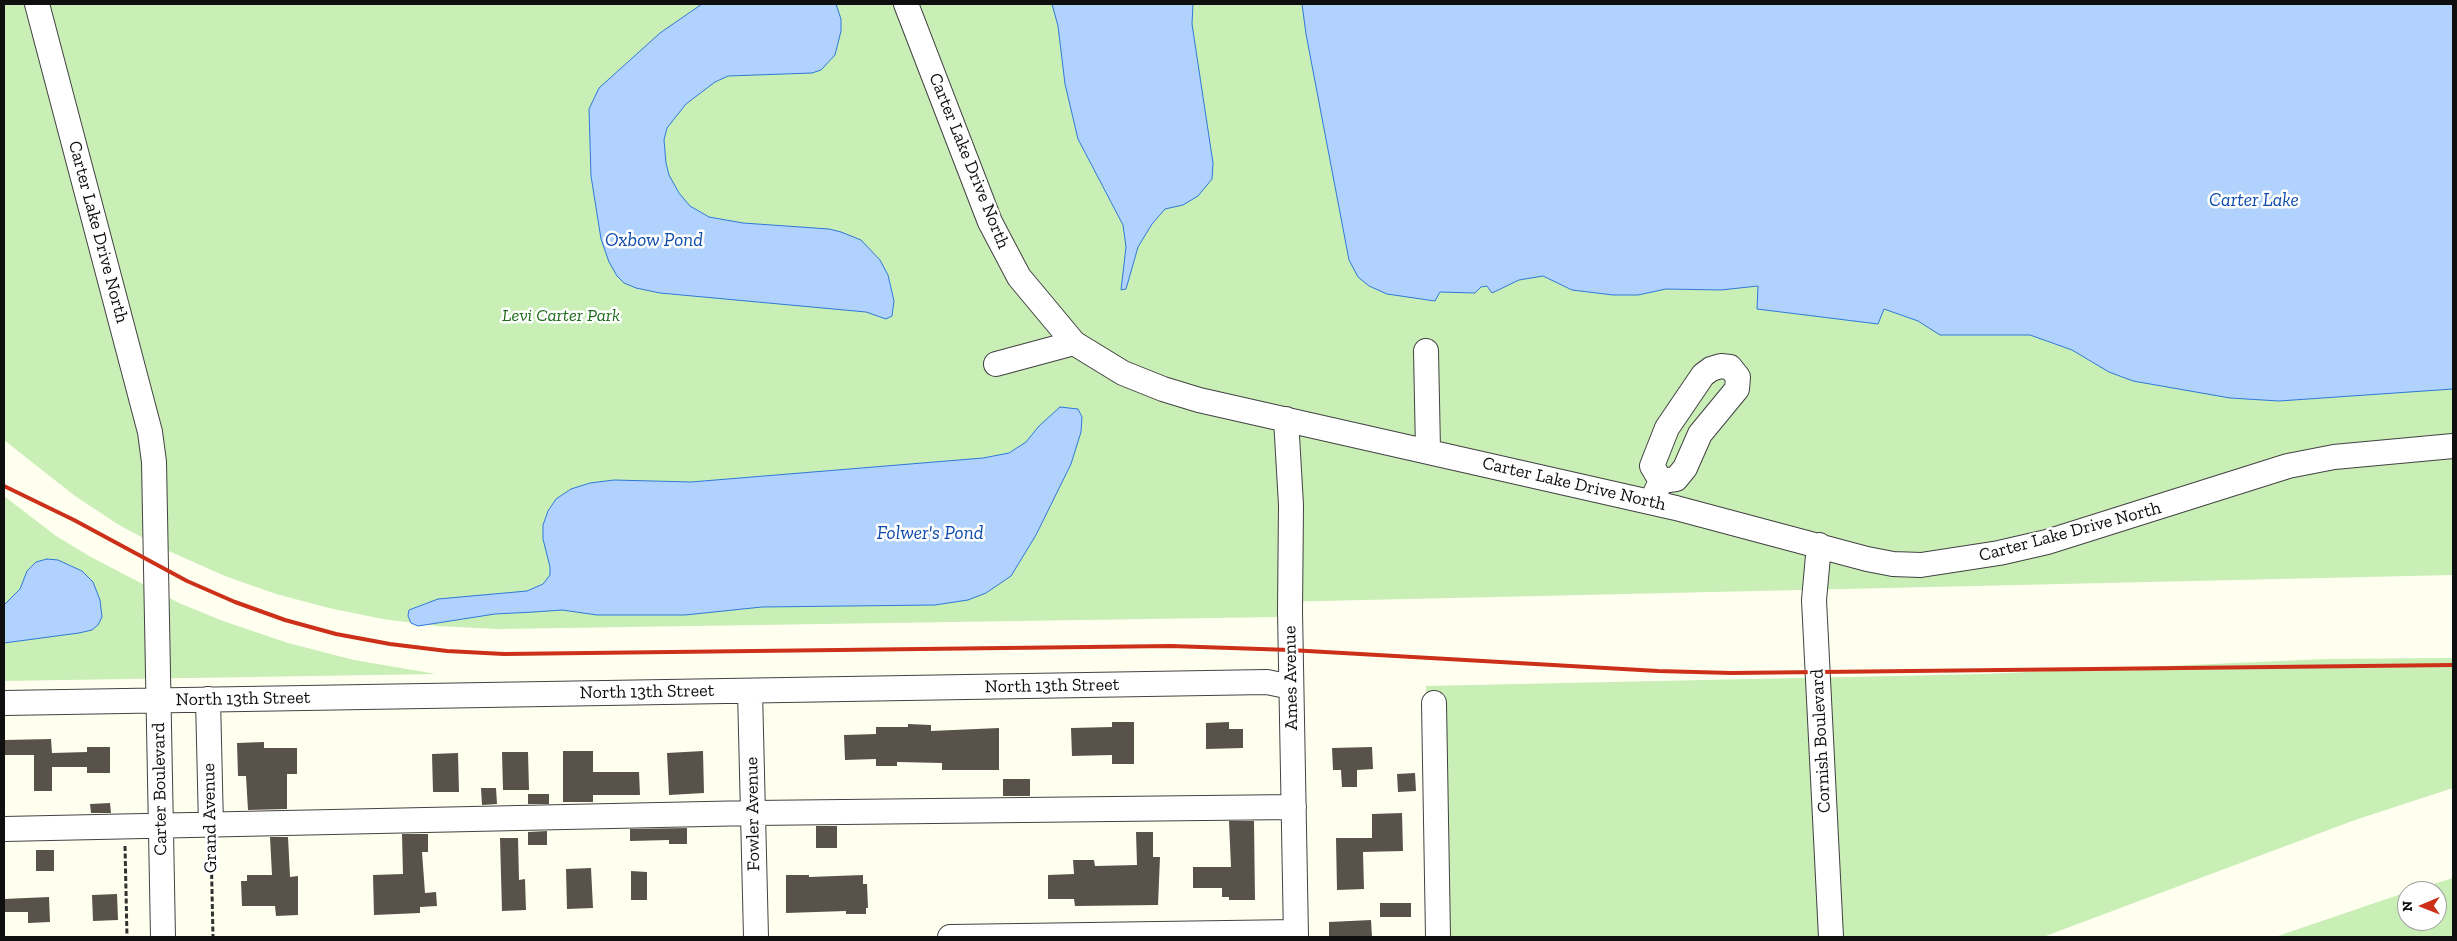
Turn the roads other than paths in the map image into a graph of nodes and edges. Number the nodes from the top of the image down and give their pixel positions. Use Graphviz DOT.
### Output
graph roads {
  1 [pos="37,4"];
  2 [pos="906,4"];
  3 [pos="1074,343"];
  4 [pos="1426,351"];
  5 [pos="996,364"];
  6 [pos="1286,420"];
  7 [pos="2453,446"];
  8 [pos="1428,450"];
  9 [pos="154,462"];
  10 [pos="1661,481"];
  11 [pos="1651,502"];
  12 [pos="1818,545"];
  13 [pos="1291,687"];
  14 [pos="750,691"];
  15 [pos="208,699"];
  16 [pos="158,700"];
  17 [pos="4,702"];
  18 [pos="1434,703"];
  19 [pos="1294,808"];
  20 [pos="753,813"];
  21 [pos="211,826"];
  22 [pos="160,827"];
  23 [pos="4,830"];
  24 [pos="1296,934"];
  25 [pos="162,937"];
  26 [pos="756,937"];
  27 [pos="950,937"];
  28 [pos="1438,937"];
  29 [pos="1831,937"];
  1 -- 9 [label="street, Carter Lake Drive North"];
  2 -- 3 [label="street, Carter Lake Drive North"];
  3 -- 5 [label="street"];
  3 -- 6 [label="street, Carter Lake Drive North"];
  4 -- 8 [label="street"];
  6 -- 8 [label="street, Carter Lake Drive North"];
  6 -- 13 [label="street, Ames Avenue"];
  7 -- 12 [label="street, Carter Lake Drive North"];
  8 -- 11 [label="street, Carter Lake Drive North"];
  9 -- 16 [label="street, Carter Boulevard"];
  10 -- 10 [label="street"];
  10 -- 11 [label="street"];
  11 -- 12 [label="street, Carter Lake Drive North"];
  12 -- 29 [label="street, Cornish Boulevard"];
  13 -- 14 [label="street, North 13th Street"];
  13 -- 19 [label="street, Ames Avenue"];
  14 -- 15 [label="street, North 13th Street"];
  14 -- 20 [label="street, Fowler Avenue"];
  15 -- 16 [label="street, North 13th Street"];
  15 -- 21 [label="street, Grand Avenue"];
  16 -- 17 [label="street, North 13th Street"];
  16 -- 22 [label="street, Carter Boulevard"];
  18 -- 28 [label="street"];
  19 -- 20 [label="street"];
  19 -- 24 [label="street, Ames Avenue"];
  20 -- 21 [label="street"];
  20 -- 26 [label="street, Fowler Avenue"];
  21 -- 22 [label="street"];
  22 -- 23 [label="street"];
  22 -- 25 [label="street, Carter Boulevard"];
  24 -- 27 [label="street"];
}
